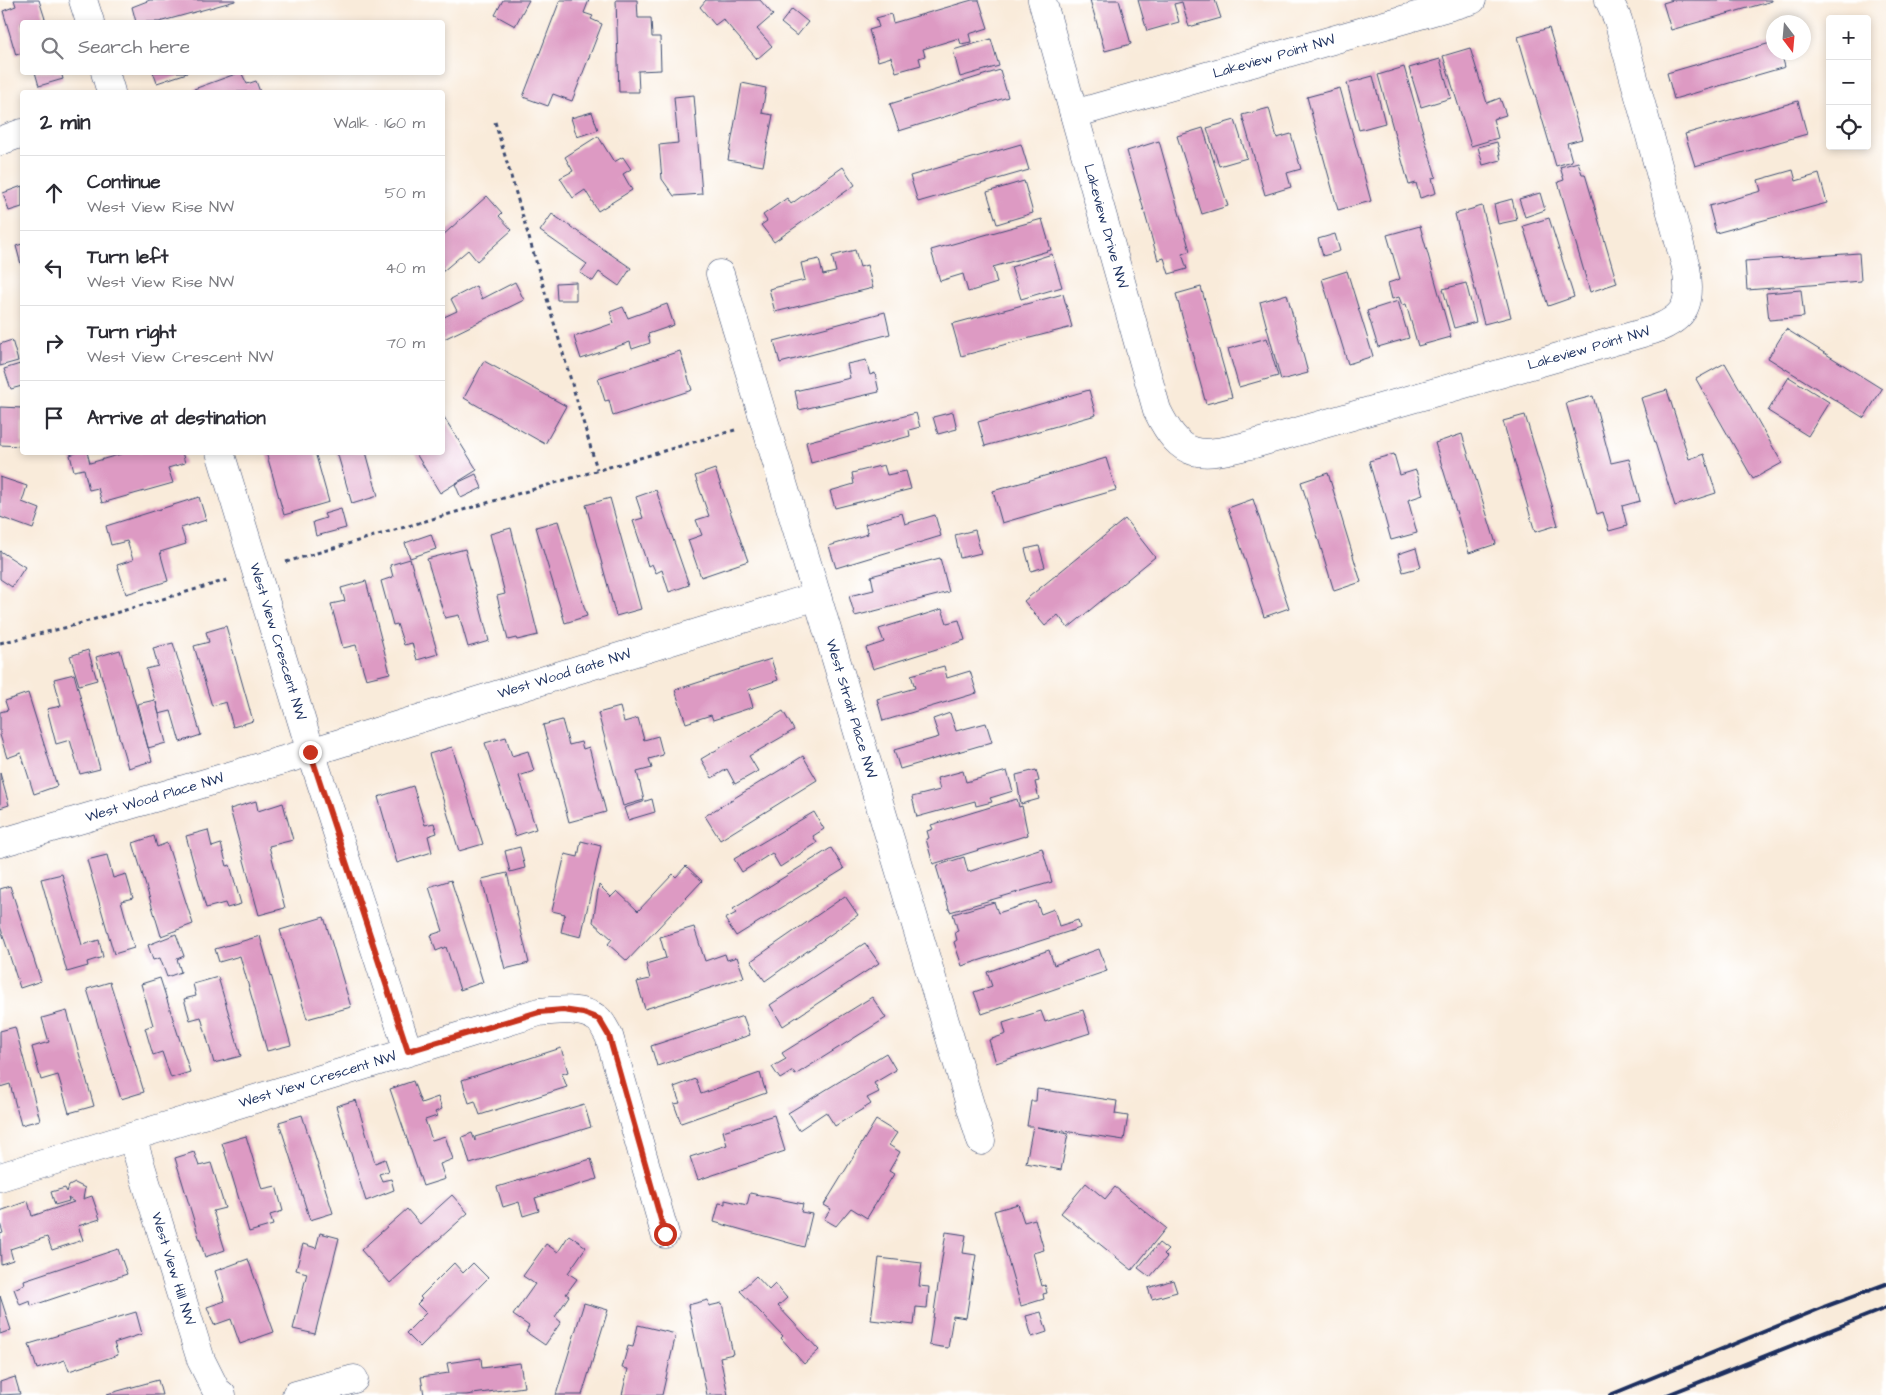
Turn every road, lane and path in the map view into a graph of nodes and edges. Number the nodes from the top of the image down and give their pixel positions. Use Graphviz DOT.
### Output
graph roads {
  1 [pos="83,0"];
  2 [pos="1042,0"];
  3 [pos="1472,0"];
  4 [pos="1609,0"];
  5 [pos="89,20"];
  6 [pos="106,75"];
  7 [pos="110,90"];
  8 [pos="1074,114"];
  9 [pos="496,122"];
  10 [pos="20,134"];
  11 [pos="0,141"];
  12 [pos="720,274"];
  13 [pos="765,421"];
  14 [pos="1180,446"];
  15 [pos="221,455"];
  16 [pos="597,469"];
  17 [pos="256,571"];
  18 [pos="818,596"];
  19 [pos="0,643"];
  20 [pos="310,752"];
  21 [pos="0,843"];
  22 [pos="408,1051"];
  23 [pos="132,1137"];
  24 [pos="981,1141"];
  25 [pos="0,1177"];
  26 [pos="665,1234"];
  27 [pos="354,1379"];
  28 [pos="222,1395"];
  29 [pos="296,1395"];
  1 -- 5 [label="street"];
  2 -- 8 [label="street, Lakeview Drive NW"];
  3 -- 8 [label="street, Lakeview Point NW"];
  4 -- 14 [label="street, Lakeview Point NW"];
  6 -- 7 [label="street"];
  8 -- 14 [label="street, Lakeview Drive NW"];
  9 -- 16 [label="path"];
  10 -- 11 [label="street"];
  12 -- 13 [label="street, West Strait Place NW"];
  13 -- 16 [label="path"];
  13 -- 18 [label="street, West Strait Place NW"];
  15 -- 17 [label="street, West View Crescent NW"];
  16 -- 17 [label="path"];
  17 -- 19 [label="path"];
  17 -- 20 [label="street, West View Crescent NW"];
  18 -- 20 [label="street, West Wood Gate NW"];
  18 -- 24 [label="street, West Strait Place NW"];
  20 -- 21 [label="street, West Wood Place NW"];
  20 -- 22 [label="street, West View Crescent NW"];
  22 -- 23 [label="street, West View Crescent NW"];
  22 -- 26 [label="street"];
  23 -- 25 [label="street, West View Crescent NW"];
  23 -- 28 [label="street, West View Hill NW"];
  27 -- 29 [label="street"];
}
